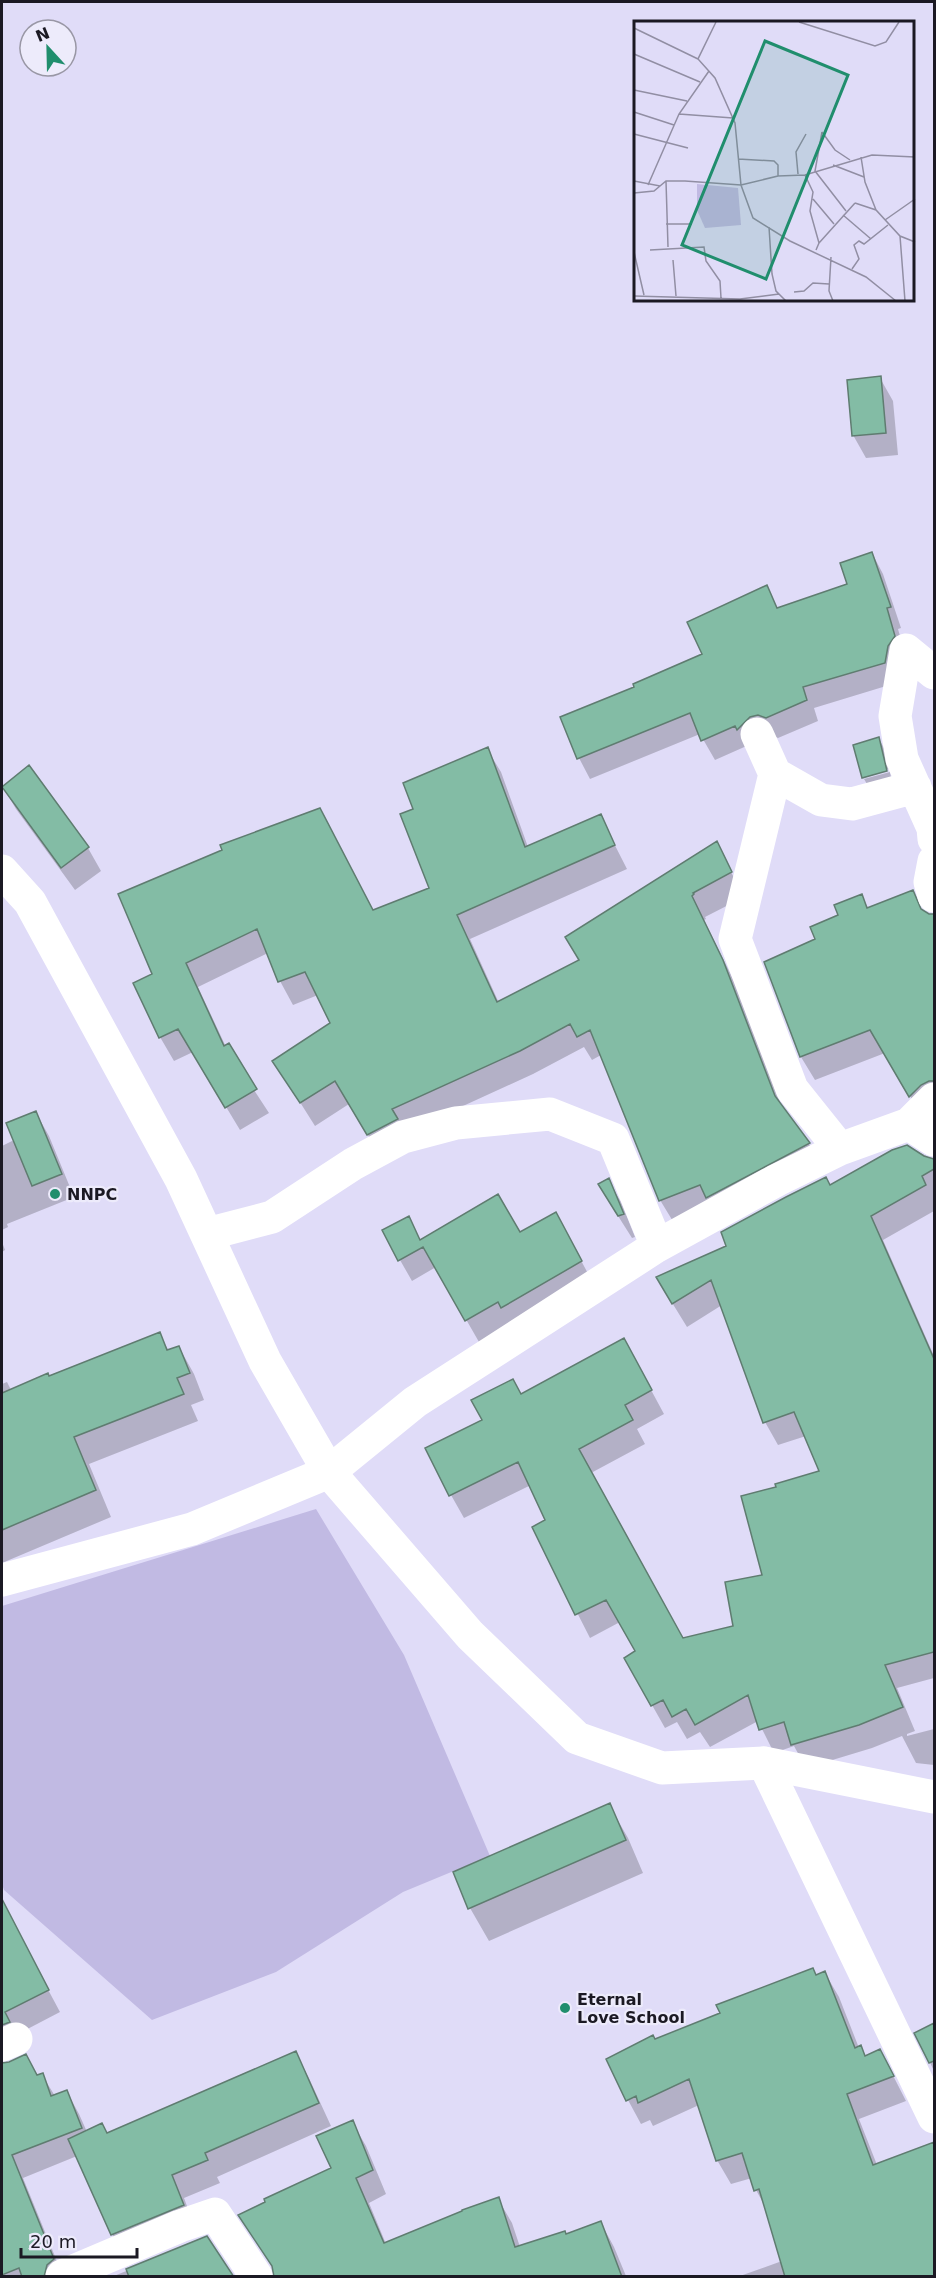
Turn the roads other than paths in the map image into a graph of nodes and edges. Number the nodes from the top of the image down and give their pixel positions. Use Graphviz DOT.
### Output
graph roads {
  1 [pos="934,673"];
  2 [pos="757,734"];
  3 [pos="775,774"];
  4 [pos="915,787"];
  5 [pos="934,839"];
  6 [pos="934,861"];
  7 [pos="2,871"];
  8 [pos="934,896"];
  9 [pos="934,1099"];
  10 [pos="922,1132"];
  11 [pos="840,1149"];
  12 [pos="207,1234"];
  13 [pos="657,1246"];
  14 [pos="329,1472"];
  15 [pos="2,1580"];
  16 [pos="764,1763"];
  17 [pos="934,1797"];
  18 [pos="934,2117"];
  19 [pos="62,2277"];
  20 [pos="255,2277"];
  1 -- 4 [label="street"];
  2 -- 3 [label="street"];
  3 -- 4 [label="street"];
  3 -- 11 [label="street"];
  4 -- 5 [label="street"];
  6 -- 8 [label="street"];
  7 -- 12 [label="street"];
  9 -- 10 [label="street"];
  10 -- 11 [label="street"];
  11 -- 13 [label="street"];
  12 -- 13 [label="street"];
  12 -- 14 [label="street"];
  13 -- 14 [label="street"];
  14 -- 15 [label="street"];
  14 -- 16 [label="street"];
  16 -- 17 [label="street"];
  16 -- 18 [label="street"];
  19 -- 20 [label="street"];
}
